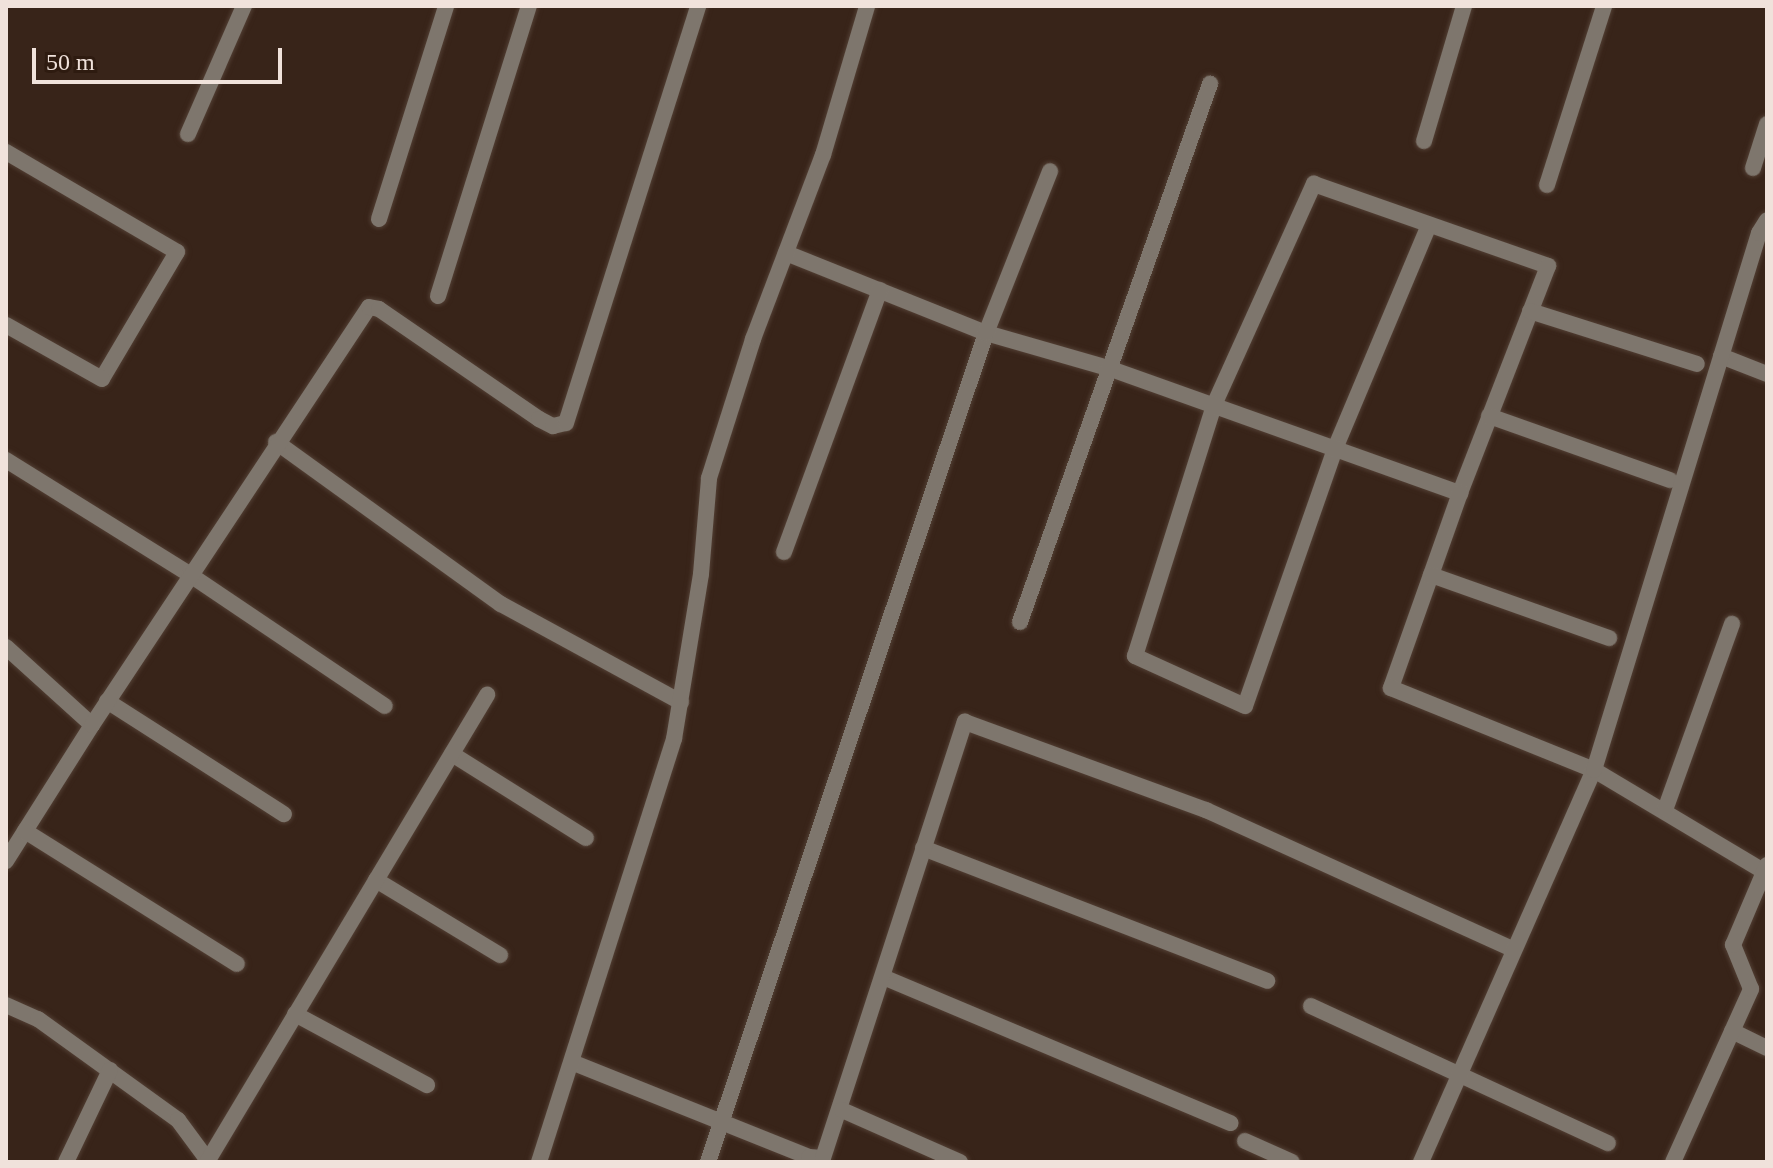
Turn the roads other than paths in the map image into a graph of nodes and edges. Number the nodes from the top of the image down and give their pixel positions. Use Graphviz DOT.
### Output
graph roads {
  1 [pos="244,6"];
  2 [pos="446,6"];
  3 [pos="529,6"];
  4 [pos="698,6"];
  5 [pos="867,6"];
  6 [pos="1464,6"];
  7 [pos="1604,6"];
  8 [pos="1210,84"];
  9 [pos="1767,124"];
  10 [pos="188,134"];
  11 [pos="1424,141"];
  12 [pos="6,152"];
  13 [pos="1753,168"];
  14 [pos="1050,171"];
  15 [pos="1547,185"];
  16 [pos="379,219"];
  17 [pos="1767,220"];
  18 [pos="1429,225"];
  19 [pos="786,253"];
  20 [pos="880,290"];
  21 [pos="438,296"];
  22 [pos="1530,311"];
  23 [pos="6,325"];
  24 [pos="986,333"];
  25 [pos="1721,356"];
  26 [pos="1697,364"];
  27 [pos="1108,368"];
  28 [pos="1767,374"];
  29 [pos="1214,405"];
  30 [pos="1489,416"];
  31 [pos="276,442"];
  32 [pos="1335,449"];
  33 [pos="6,460"];
  34 [pos="1670,480"];
  35 [pos="1460,493"];
  36 [pos="784,552"];
  37 [pos="189,574"];
  38 [pos="1431,575"];
  39 [pos="1020,622"];
  40 [pos="1732,624"];
  41 [pos="1609,638"];
  42 [pos="6,647"];
  43 [pos="487,695"];
  44 [pos="107,701"];
  45 [pos="681,702"];
  46 [pos="385,706"];
  47 [pos="92,725"];
  48 [pos="452,754"];
  49 [pos="1594,770"];
  50 [pos="1665,810"];
  51 [pos="284,814"];
  52 [pos="25,831"];
  53 [pos="586,838"];
  54 [pos="923,848"];
  55 [pos="7,857"];
  56 [pos="1766,870"];
  57 [pos="376,880"];
  58 [pos="1514,950"];
  59 [pos="500,955"];
  60 [pos="237,964"];
  61 [pos="883,977"];
  62 [pos="1267,981"];
  63 [pos="6,1005"];
  64 [pos="1311,1006"];
  65 [pos="295,1014"];
  66 [pos="1732,1031"];
  67 [pos="1767,1048"];
  68 [pos="574,1063"];
  69 [pos="110,1070"];
  70 [pos="1461,1071"];
  71 [pos="427,1085"];
  72 [pos="842,1110"];
  73 [pos="722,1121"];
  74 [pos="1231,1123"];
  75 [pos="1245,1141"];
  76 [pos="1608,1143"];
  77 [pos="208,1161"];
  78 [pos="66,1162"];
  79 [pos="539,1162"];
  80 [pos="708,1162"];
  81 [pos="960,1162"];
  82 [pos="1292,1162"];
  83 [pos="1421,1162"];
  84 [pos="1673,1162"];
  1 -- 10 [label="street"];
  2 -- 16 [label="street"];
  3 -- 21 [label="street"];
  4 -- 31 [label="street"];
  5 -- 19 [label="street"];
  6 -- 11 [label="street"];
  7 -- 15 [label="street"];
  8 -- 27 [label="street"];
  9 -- 13 [label="street"];
  12 -- 23 [label="street"];
  14 -- 24 [label="street"];
  17 -- 25 [label="street"];
  18 -- 22 [label="street"];
  18 -- 29 [label="street"];
  18 -- 32 [label="street"];
  19 -- 20 [label="street"];
  19 -- 45 [label="street"];
  20 -- 24 [label="street"];
  20 -- 36 [label="street"];
  22 -- 26 [label="street"];
  22 -- 30 [label="street"];
  24 -- 27 [label="street"];
  24 -- 73 [label="street"];
  25 -- 28 [label="street"];
  25 -- 49 [label="street"];
  27 -- 29 [label="street"];
  27 -- 39 [label="street"];
  29 -- 32 [label="street"];
  29 -- 32 [label="street"];
  30 -- 34 [label="street"];
  30 -- 35 [label="street"];
  31 -- 37 [label="street"];
  31 -- 45 [label="street"];
  32 -- 35 [label="street"];
  33 -- 37 [label="street"];
  35 -- 38 [label="street"];
  37 -- 44 [label="street"];
  37 -- 46 [label="street"];
  38 -- 41 [label="street"];
  38 -- 49 [label="street"];
  40 -- 50 [label="street"];
  42 -- 47 [label="street"];
  43 -- 48 [label="street"];
  44 -- 47 [label="street"];
  44 -- 51 [label="street"];
  45 -- 68 [label="street"];
  47 -- 52 [label="street"];
  48 -- 53 [label="street"];
  48 -- 57 [label="street"];
  49 -- 50 [label="street"];
  49 -- 58 [label="street"];
  50 -- 56 [label="street"];
  52 -- 55 [label="street"];
  52 -- 60 [label="street"];
  54 -- 58 [label="street"];
  54 -- 61 [label="street"];
  54 -- 62 [label="street"];
  56 -- 66 [label="street"];
  57 -- 59 [label="street"];
  57 -- 65 [label="street"];
  58 -- 70 [label="street"];
  61 -- 72 [label="street"];
  61 -- 74 [label="street"];
  63 -- 69 [label="street"];
  64 -- 70 [label="street"];
  65 -- 71 [label="street"];
  65 -- 77 [label="street"];
  66 -- 67 [label="street"];
  66 -- 84 [label="street"];
  68 -- 73 [label="street"];
  68 -- 79 [label="street"];
  69 -- 77 [label="street"];
  69 -- 78 [label="street"];
  70 -- 76 [label="street"];
  70 -- 83 [label="street"];
  72 -- 73 [label="street"];
  72 -- 81 [label="street"];
  73 -- 80 [label="street"];
  75 -- 82 [label="street"];
}
